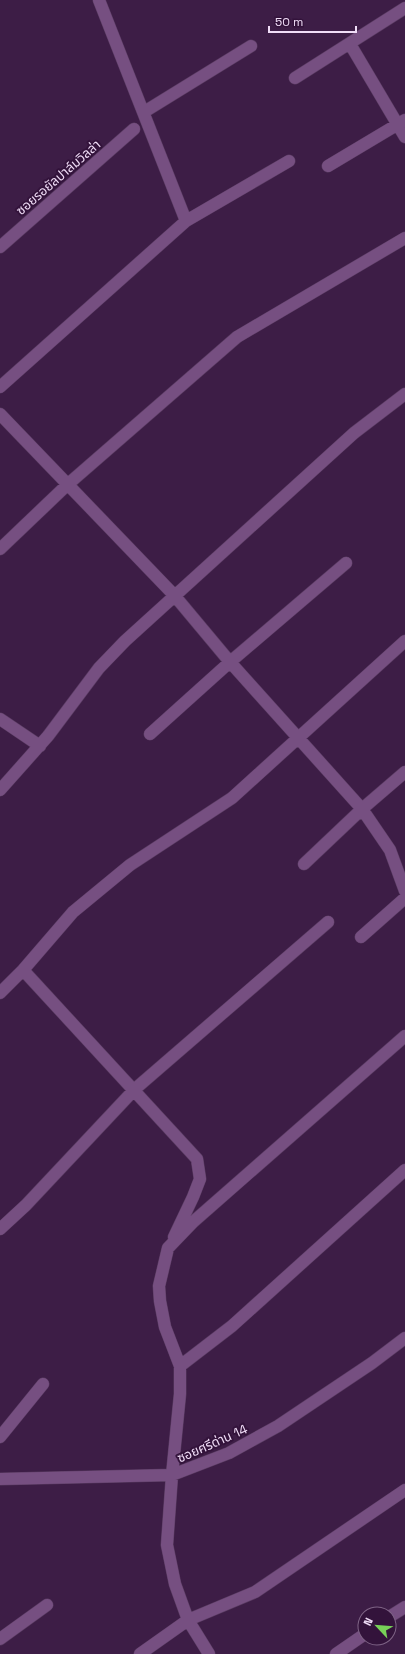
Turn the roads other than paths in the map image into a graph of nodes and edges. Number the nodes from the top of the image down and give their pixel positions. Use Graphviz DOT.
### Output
graph roads {
  1 [pos="102,1"];
  2 [pos="405,8"];
  3 [pos="350,44"];
  4 [pos="252,46"];
  5 [pos="295,78"];
  6 [pos="144,112"];
  7 [pos="401,122"];
  8 [pos="134,129"];
  9 [pos="405,137"];
  10 [pos="289,161"];
  11 [pos="328,166"];
  12 [pos="186,221"];
  13 [pos="405,238"];
  14 [pos="0,247"];
  15 [pos="0,386"];
  16 [pos="405,394"];
  17 [pos="0,414"];
  18 [pos="67,486"];
  19 [pos="0,549"];
  20 [pos="346,563"];
  21 [pos="174,595"];
  22 [pos="405,641"];
  23 [pos="230,662"];
  24 [pos="0,719"];
  25 [pos="150,734"];
  26 [pos="299,738"];
  27 [pos="40,746"];
  28 [pos="405,772"];
  29 [pos="0,790"];
  30 [pos="362,809"];
  31 [pos="304,864"];
  32 [pos="405,892"];
  33 [pos="405,898"];
  34 [pos="328,922"];
  35 [pos="361,937"];
  36 [pos="23,970"];
  37 [pos="0,994"];
  38 [pos="405,1036"];
  39 [pos="134,1089"];
  40 [pos="405,1170"];
  41 [pos="0,1229"];
  42 [pos="168,1248"];
  43 [pos="405,1338"];
  44 [pos="180,1366"];
  45 [pos="43,1384"];
  46 [pos="0,1437"];
  47 [pos="172,1475"];
  48 [pos="0,1479"];
  49 [pos="405,1490"];
  50 [pos="47,1604"];
  51 [pos="188,1620"];
  52 [pos="0,1639"];
  53 [pos="357,1640"];
  54 [pos="140,1654"];
  55 [pos="209,1654"];
  56 [pos="336,1654"];
  1 -- 6 [label="street"];
  2 -- 3 [label="street"];
  3 -- 5 [label="street"];
  3 -- 7 [label="street"];
  4 -- 6 [label="street"];
  6 -- 12 [label="street"];
  7 -- 9 [label="street"];
  7 -- 11 [label="street"];
  8 -- 14 [label="street, ซอยรอยัลปาล์มวิลล่า"];
  10 -- 12 [label="street"];
  12 -- 15 [label="street"];
  13 -- 18 [label="street"];
  16 -- 21 [label="street"];
  17 -- 18 [label="street"];
  18 -- 19 [label="street"];
  18 -- 21 [label="street"];
  20 -- 23 [label="street"];
  21 -- 23 [label="street"];
  21 -- 27 [label="street"];
  22 -- 26 [label="street"];
  23 -- 25 [label="street"];
  23 -- 26 [label="street"];
  24 -- 27 [label="street"];
  26 -- 30 [label="street"];
  26 -- 36 [label="street"];
  27 -- 29 [label="street"];
  28 -- 30 [label="street"];
  30 -- 31 [label="street"];
  30 -- 32 [label="street"];
  33 -- 35 [label="street"];
  34 -- 39 [label="street"];
  36 -- 37 [label="street"];
  36 -- 39 [label="street"];
  38 -- 42 [label="street"];
  39 -- 41 [label="street"];
  39 -- 42 [label="street"];
  40 -- 44 [label="street"];
  42 -- 44 [label="street"];
  43 -- 47 [label="street, ซอยศรีด่าน 14"];
  44 -- 47 [label="street"];
  45 -- 46 [label="street"];
  47 -- 48 [label="street, ซอยศรีด่าน 14"];
  47 -- 51 [label="street"];
  49 -- 51 [label="street"];
  50 -- 52 [label="street"];
  51 -- 54 [label="street"];
  51 -- 55 [label="street"];
  53 -- 56 [label="street"];
}
